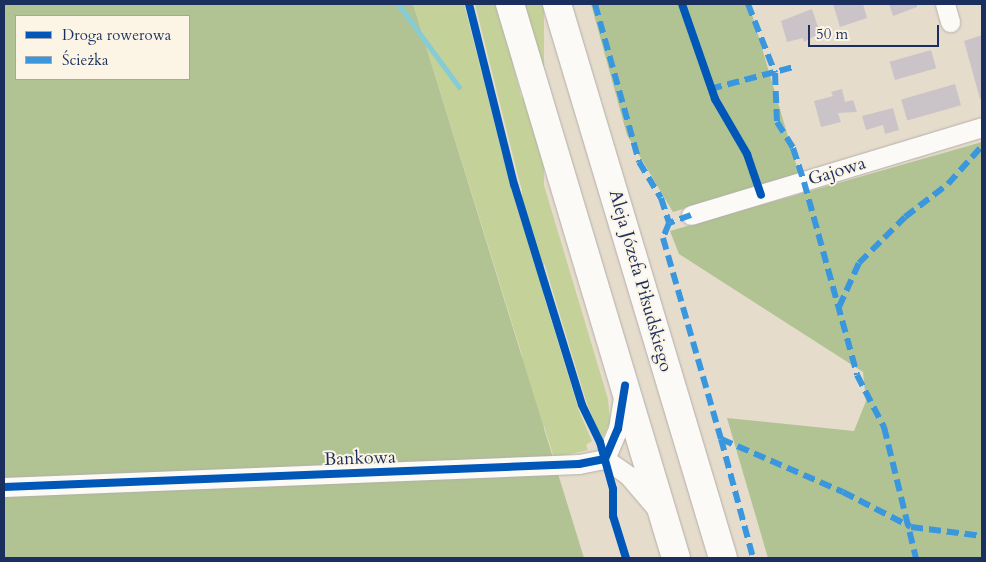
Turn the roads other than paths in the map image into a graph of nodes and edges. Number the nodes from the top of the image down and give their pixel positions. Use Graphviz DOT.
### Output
graph roads {
  1 [pos="510,4"];
  2 [pos="558,4"];
  3 [pos="945,4"];
  4 [pos="950,22"];
  5 [pos="982,128"];
  6 [pos="691,215"];
  7 [pos="625,386"];
  8 [pos="604,458"];
  9 [pos="39,486"];
  10 [pos="4,487"];
  11 [pos="4,496"];
  12 [pos="664,518"];
  13 [pos="676,558"];
  14 [pos="723,558"];
  1 -- 7 [label="main road"];
  2 -- 14 [label="main road, Aleja Józefa Piłsudskiego"];
  3 -- 4 [label="street"];
  5 -- 6 [label="street, Gajowa"];
  7 -- 8 [label="street"];
  7 -- 12 [label="main road"];
  8 -- 9 [label="street, Bankowa"];
  8 -- 12 [label="street"];
  9 -- 10 [label="street, Bankowa"];
  9 -- 11 [label="street, Bankowa"];
  12 -- 13 [label="main road"];
}
